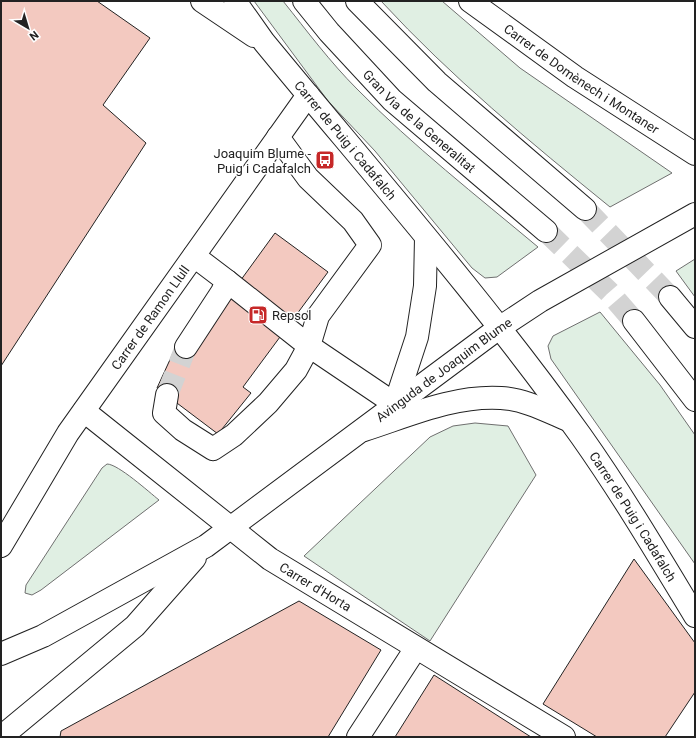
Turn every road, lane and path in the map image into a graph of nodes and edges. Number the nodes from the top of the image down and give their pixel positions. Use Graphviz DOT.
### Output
graph roads {
  1 [pos="202,1"];
  2 [pos="235,1"];
  3 [pos="304,1"];
  4 [pos="358,1"];
  5 [pos="470,1"];
  6 [pos="264,42"];
  7 [pos="308,95"];
  8 [pos="278,137"];
  9 [pos="695,154"];
  10 [pos="585,209"];
  11 [pos="695,214"];
  12 [pos="546,231"];
  13 [pos="426,238"];
  14 [pos="194,256"];
  15 [pos="227,281"];
  16 [pos="670,297"];
  17 [pos="634,321"];
  18 [pos="695,327"];
  19 [pos="499,328"];
  20 [pos="309,346"];
  21 [pos="186,347"];
  22 [pos="167,395"];
  23 [pos="695,400"];
  24 [pos="395,404"];
  25 [pos="84,410"];
  26 [pos="568,420"];
  27 [pos="357,433"];
  28 [pos="232,527"];
  29 [pos="1,546"];
  30 [pos="206,546"];
  31 [pos="695,616"];
  32 [pos="416,648"];
  33 [pos="1,654"];
  34 [pos="1,737"];
  35 [pos="358,737"];
  36 [pos="564,737"];
  1 -- 6 [label="street, Carrer de Puig i Cadafalch"];
  2 -- 6 [label="street, Carrer de Puig i Cadafalch"];
  3 -- 12 [label="street, Gran Via de la Generalitat"];
  4 -- 10 [label="street"];
  5 -- 9 [label="street, Carrer de Domènech i Montaner"];
  6 -- 7 [label="street, Carrer de Puig i Cadafalch"];
  7 -- 8 [label="street, Carrer de Ramon Llull"];
  7 -- 13 [label="street, Carrer de Puig i Cadafalch"];
  8 -- 14 [label="street, Carrer de Ramon Llull"];
  8 -- 20 [label="street"];
  11 -- 19 [label="street, Avinguda de Joaquim Blume"];
  13 -- 19 [label="street, Carrer de Puig i Cadafalch"];
  13 -- 24 [label="street"];
  14 -- 15 [label="street"];
  14 -- 25 [label="street, Carrer de Ramon Llull"];
  15 -- 20 [label="street"];
  15 -- 21 [label="street"];
  16 -- 18 [label="street"];
  17 -- 23 [label="street"];
  19 -- 24 [label="street, Avinguda de Joaquim Blume"];
  19 -- 26 [label="street, Carrer de Puig i Cadafalch"];
  20 -- 22 [label="street"];
  20 -- 24 [label="street"];
  24 -- 27 [label="street, Avinguda de Joaquim Blume"];
  25 -- 28 [label="street, Carrer d'Horta"];
  25 -- 29 [label="street, Carrer de Ramon Llull"];
  26 -- 27 [label="street"];
  26 -- 31 [label="street, Carrer de Puig i Cadafalch"];
  27 -- 28 [label="street, Avinguda de Joaquim Blume"];
  28 -- 30 [label="street, Avinguda de Joaquim Blume"];
  28 -- 32 [label="street, Carrer d'Horta"];
  30 -- 33 [label="street"];
  30 -- 34 [label="street"];
  32 -- 35 [label="street"];
  32 -- 36 [label="street, Carrer d'Horta"];
}
